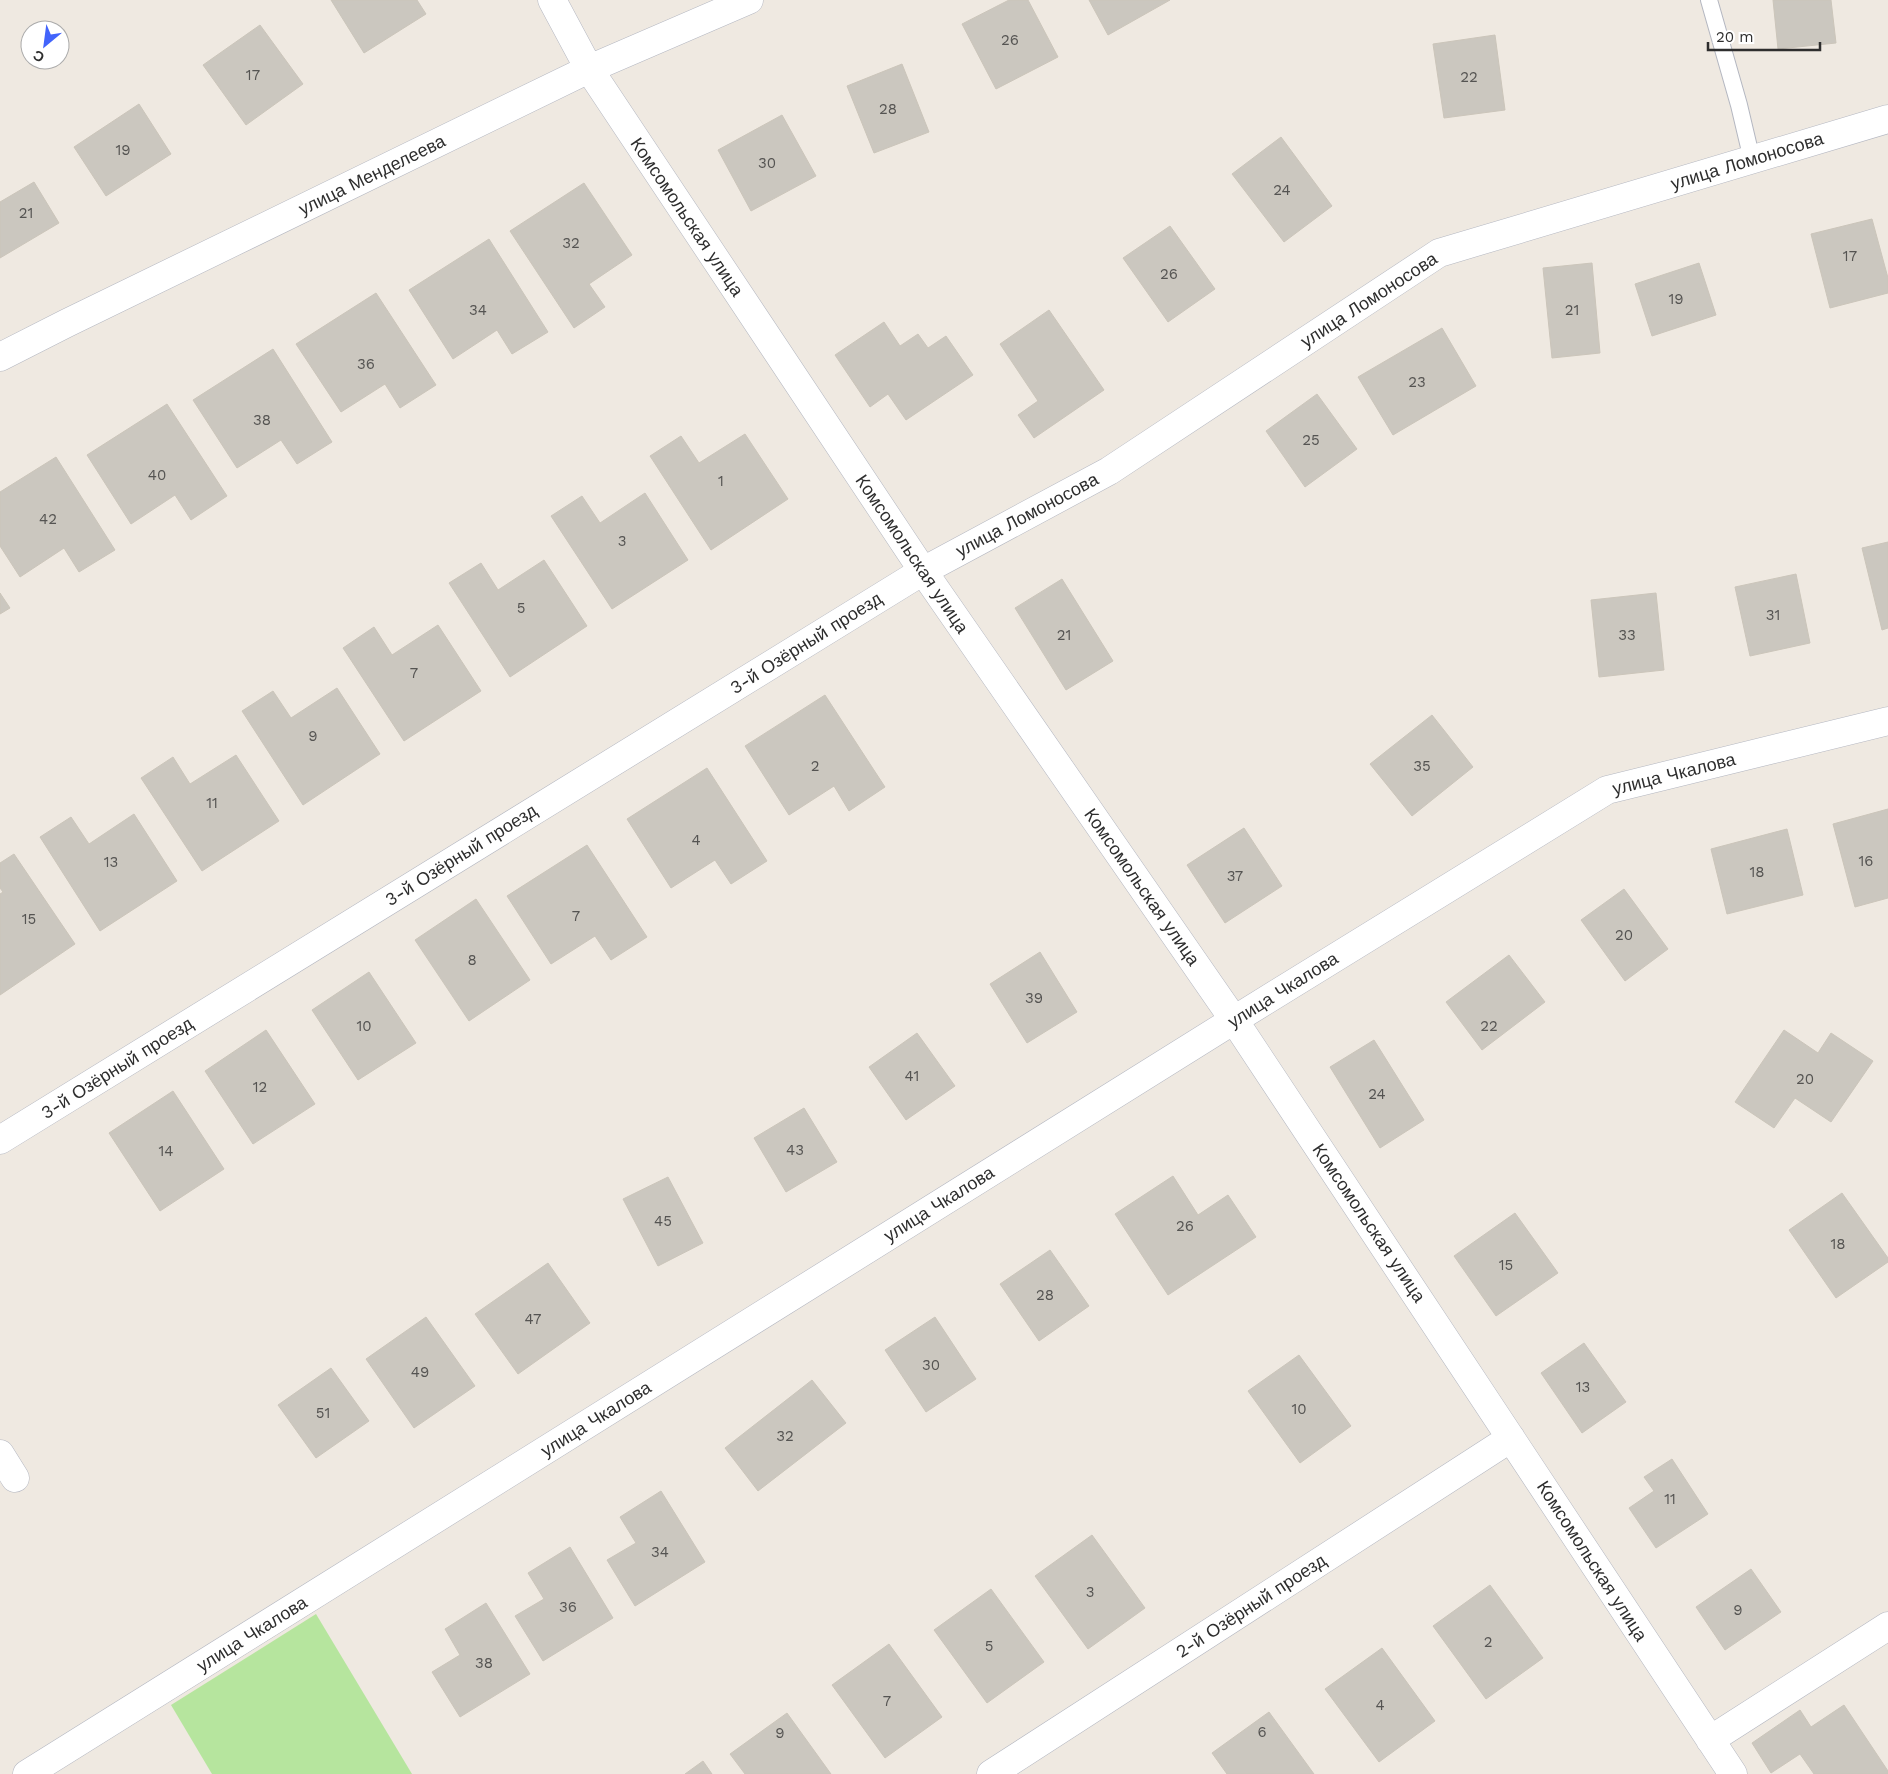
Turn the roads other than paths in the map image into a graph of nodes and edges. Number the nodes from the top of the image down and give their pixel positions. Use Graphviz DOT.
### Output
graph roads {
  1 [pos="552,0"];
  2 [pos="748,0"];
  3 [pos="1709,0"];
  4 [pos="589,69"];
  5 [pos="1888,119"];
  6 [pos="1752,160"];
  7 [pos="0,358"];
  8 [pos="923,570"];
  9 [pos="1888,721"];
  10 [pos="1234,1020"];
  11 [pos="0,1140"];
  12 [pos="1511,1438"];
  13 [pos="0,1454"];
  14 [pos="7,1482"];
  15 [pos="1888,1626"];
  16 [pos="1710,1740"];
  17 [pos="27,1774"];
  18 [pos="992,1774"];
  19 [pos="1733,1774"];
  1 -- 4 [label="street, Комсомольская улица"];
  2 -- 4 [label="street, улица Менделеева"];
  3 -- 6 [label="lane"];
  4 -- 7 [label="street, улица Менделеева"];
  4 -- 8 [label="street, Комсомольская улица"];
  5 -- 6 [label="street, улица Ломоносова"];
  6 -- 8 [label="street, улица Ломоносова"];
  8 -- 10 [label="street, Комсомольская улица"];
  8 -- 11 [label="street, 3-й Озёрный проезд"];
  9 -- 10 [label="street, улица Чкалова"];
  10 -- 12 [label="street, Комсомольская улица"];
  10 -- 17 [label="street, улица Чкалова"];
  12 -- 16 [label="street, Комсомольская улица"];
  12 -- 18 [label="street, 2-й Озёрный проезд"];
  13 -- 14 [label="street"];
  15 -- 16 [label="street"];
  16 -- 19 [label="street, Комсомольская улица"];
}
